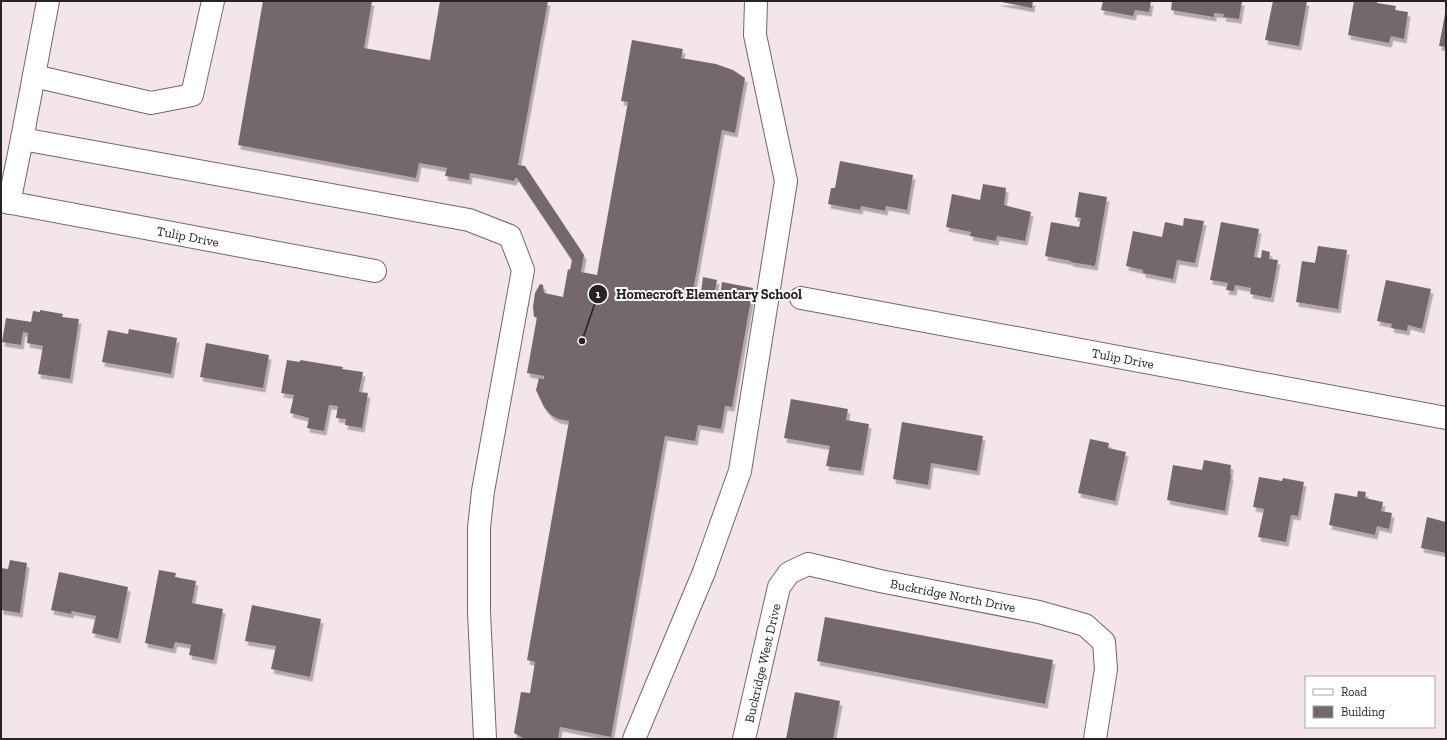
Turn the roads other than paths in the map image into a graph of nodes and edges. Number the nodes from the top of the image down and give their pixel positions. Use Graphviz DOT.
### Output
graph roads {
  1 [pos="48,1"];
  2 [pos="213,1"];
  3 [pos="756,1"];
  4 [pos="34,76"];
  5 [pos="22,139"];
  6 [pos="5,202"];
  7 [pos="375,271"];
  8 [pos="801,298"];
  9 [pos="1446,418"];
  10 [pos="779,587"];
  11 [pos="486,739"];
  12 [pos="634,739"];
  13 [pos="744,739"];
  14 [pos="1095,739"];
  1 -- 4 [label="street"];
  2 -- 4 [label="street"];
  3 -- 12 [label="street"];
  4 -- 5 [label="street"];
  5 -- 6 [label="street"];
  5 -- 11 [label="street"];
  6 -- 7 [label="street, Tulip Drive"];
  8 -- 9 [label="street, Tulip Drive"];
  10 -- 13 [label="street, Buckridge West Drive"];
  10 -- 14 [label="street, Buckridge North Drive"];
}
